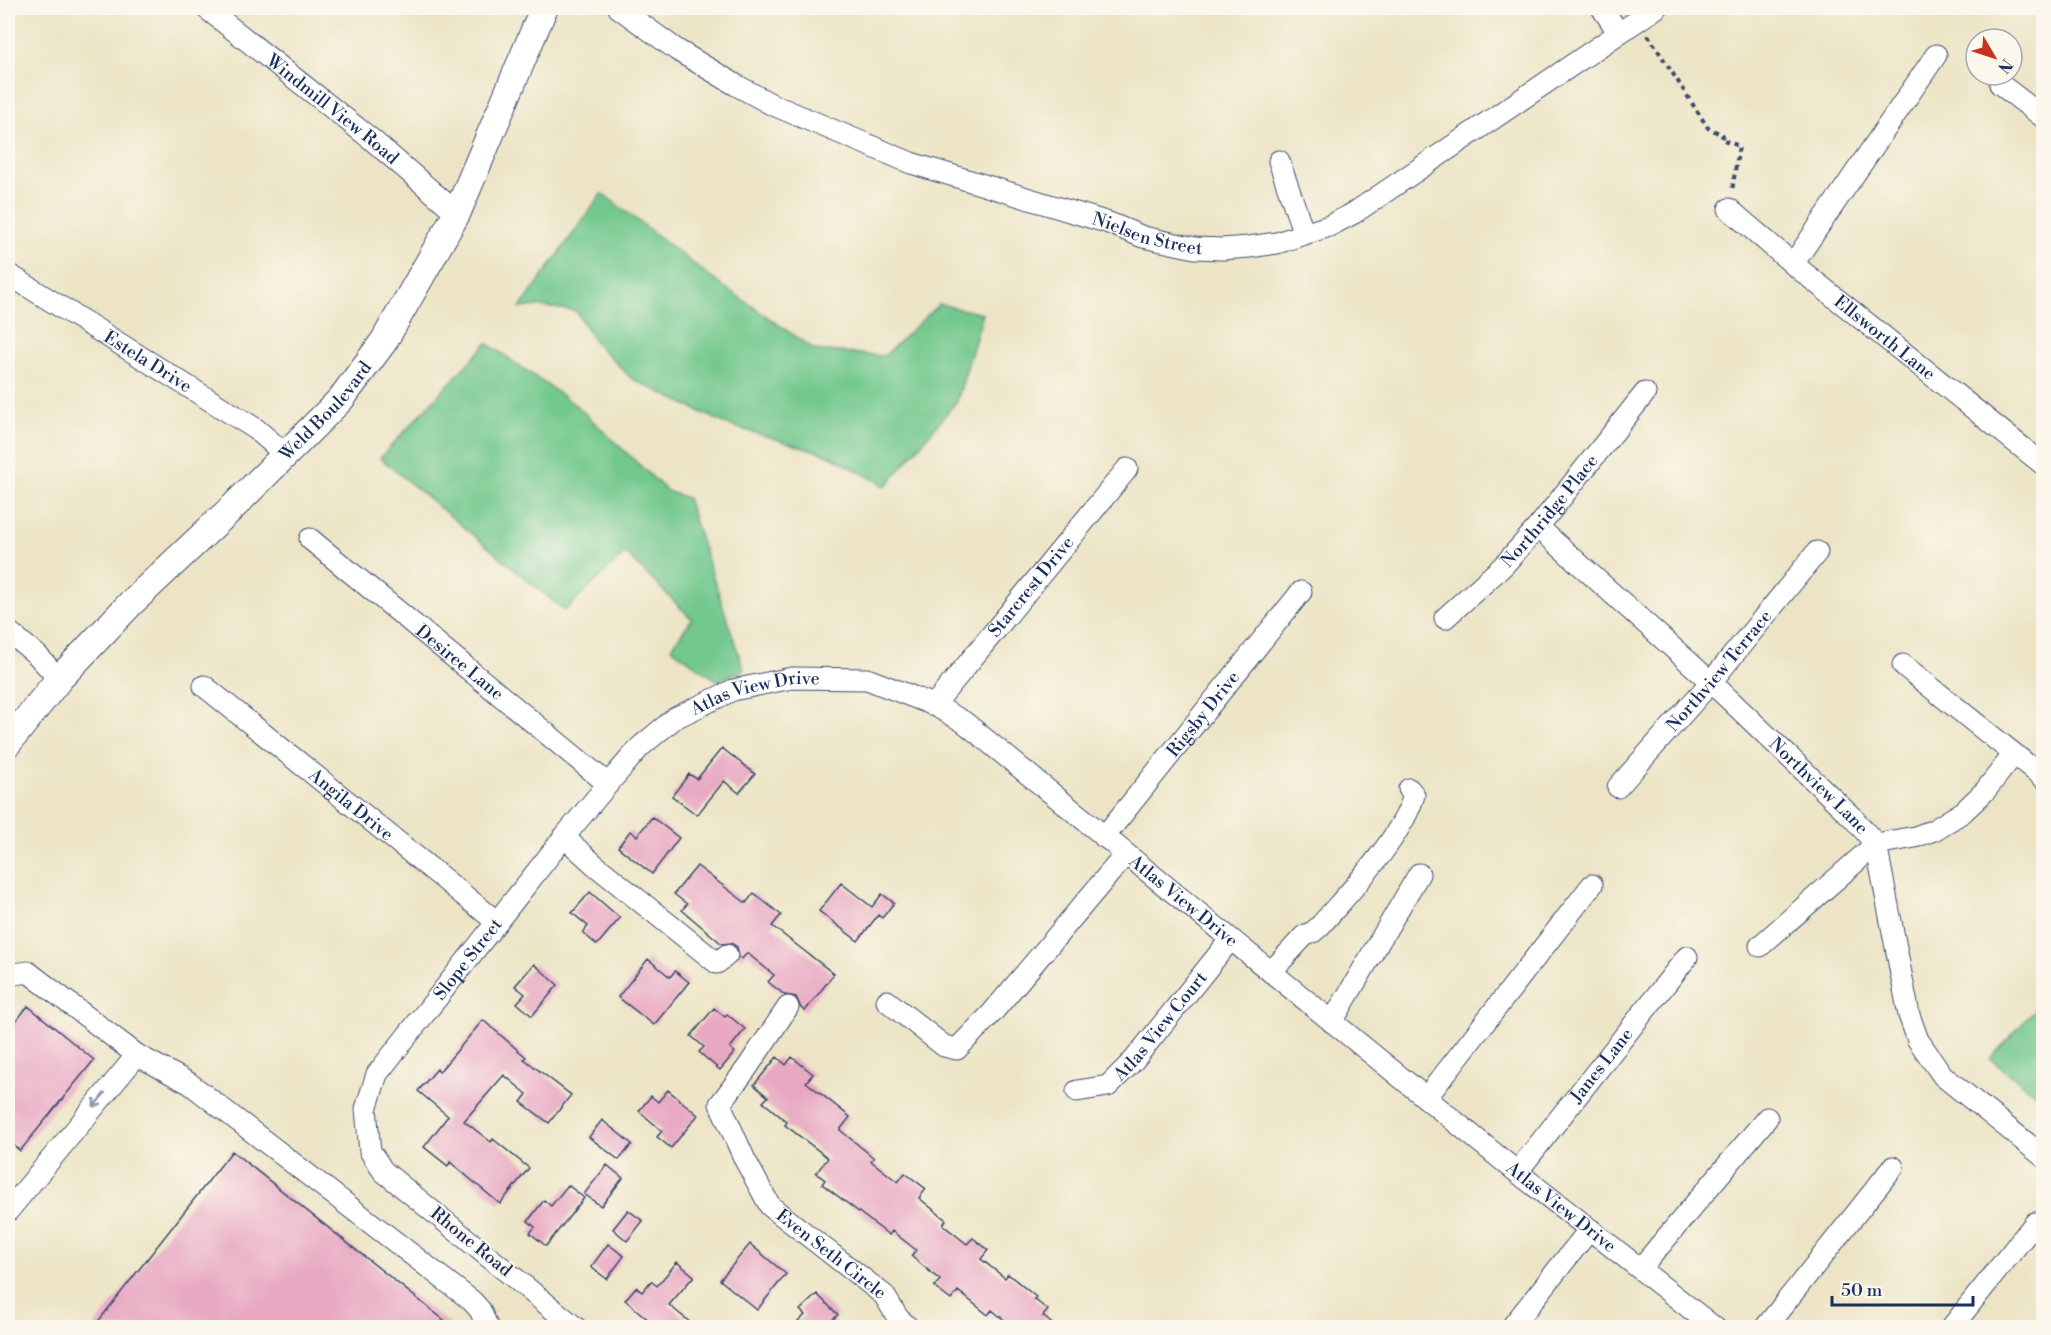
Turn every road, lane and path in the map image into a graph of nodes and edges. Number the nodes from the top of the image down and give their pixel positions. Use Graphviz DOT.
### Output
graph roads {
  1 [pos="206,8"];
  2 [pos="543,8"];
  3 [pos="619,8"];
  4 [pos="1602,8"];
  5 [pos="1656,8"];
  6 [pos="1637,20"];
  7 [pos="1618,32"];
  8 [pos="1936,55"];
  9 [pos="2004,87"];
  10 [pos="2043,118"];
  11 [pos="1279,161"];
  12 [pos="1734,185"];
  13 [pos="1729,209"];
  14 [pos="457,213"];
  15 [pos="1304,234"];
  16 [pos="1793,264"];
  17 [pos="8,274"];
  18 [pos="1645,393"];
  19 [pos="285,454"];
  20 [pos="2043,465"];
  21 [pos="1127,469"];
  22 [pos="1538,527"];
  23 [pos="310,539"];
  24 [pos="1817,552"];
  25 [pos="1301,592"];
  26 [pos="1445,618"];
  27 [pos="8,631"];
  28 [pos="1903,664"];
  29 [pos="59,679"];
  30 [pos="1711,682"];
  31 [pos="204,686"];
  32 [pos="934,705"];
  33 [pos="8,743"];
  34 [pos="2014,754"];
  35 [pos="2043,778"];
  36 [pos="608,784"];
  37 [pos="1618,787"];
  38 [pos="1409,789"];
  39 [pos="564,837"];
  40 [pos="1104,837"];
  41 [pos="1876,844"];
  42 [pos="1125,855"];
  43 [pos="1419,874"];
  44 [pos="1592,885"];
  45 [pos="497,922"];
  46 [pos="1230,940"];
  47 [pos="1760,946"];
  48 [pos="727,955"];
  49 [pos="1687,957"];
  50 [pos="1271,972"];
  51 [pos="8,975"];
  52 [pos="887,1001"];
  53 [pos="788,1007"];
  54 [pos="1332,1023"];
  55 [pos="137,1055"];
  56 [pos="1077,1091"];
  57 [pos="1426,1098"];
  58 [pos="1767,1118"];
  59 [pos="370,1152"];
  60 [pos="2043,1157"];
  61 [pos="1893,1167"];
  62 [pos="1517,1172"];
  63 [pos="11,1200"];
  64 [pos="2035,1223"];
  65 [pos="1590,1229"];
  66 [pos="1641,1268"];
  67 [pos="899,1324"];
  68 [pos="488,1328"];
  69 [pos="576,1328"];
  70 [pos="1511,1328"];
  71 [pos="1715,1328"];
  72 [pos="1765,1328"];
  73 [pos="1951,1328"];
  1 -- 14 [label="street, Windmill View Road"];
  2 -- 14 [label="main road, Weld Boulevard"];
  3 -- 15 [label="street, Nielsen Street"];
  4 -- 7 [label="street"];
  5 -- 6 [label="street, Nielsen Street"];
  6 -- 7 [label="street, Nielsen Street"];
  6 -- 12 [label="path"];
  7 -- 15 [label="street, Nielsen Street"];
  8 -- 16 [label="street"];
  9 -- 10 [label="street"];
  11 -- 15 [label="street"];
  13 -- 16 [label="street, Ellsworth Lane"];
  14 -- 19 [label="main road, Weld Boulevard"];
  16 -- 20 [label="street, Ellsworth Lane"];
  17 -- 19 [label="street, Estela Drive"];
  18 -- 22 [label="street, Northridge Place"];
  19 -- 29 [label="main road, Weld Boulevard"];
  21 -- 32 [label="street, Starcrest Drive"];
  22 -- 26 [label="street, Northridge Place"];
  22 -- 30 [label="street, Northview Lane"];
  23 -- 36 [label="street, Desiree Lane"];
  24 -- 30 [label="street, Northview Terrace"];
  25 -- 40 [label="street, Rigsby Drive"];
  27 -- 29 [label="street"];
  28 -- 34 [label="street"];
  29 -- 33 [label="main road, Weld Boulevard"];
  30 -- 37 [label="street, Northview Terrace"];
  30 -- 41 [label="street, Northview Lane"];
  31 -- 45 [label="street, Angila Drive"];
  32 -- 36 [label="street, Atlas View Drive"];
  32 -- 40 [label="street, Atlas View Drive"];
  34 -- 35 [label="street"];
  34 -- 41 [label="street"];
  36 -- 39 [label="street, Slope Street"];
  38 -- 50 [label="street"];
  39 -- 45 [label="street, Slope Street"];
  39 -- 48 [label="street"];
  40 -- 42 [label="street, Atlas View Drive"];
  41 -- 47 [label="street"];
  41 -- 60 [label="street, Northview Lane"];
  42 -- 46 [label="street, Atlas View Drive"];
  42 -- 52 [label="street"];
  43 -- 54 [label="street"];
  44 -- 57 [label="street"];
  45 -- 59 [label="street, Slope Street"];
  46 -- 50 [label="street, Atlas View Drive"];
  46 -- 56 [label="street, Atlas View Court"];
  49 -- 62 [label="street, Janes Lane"];
  50 -- 54 [label="street, Atlas View Drive"];
  51 -- 55 [label="street"];
  53 -- 67 [label="street, Even Seth Circle"];
  54 -- 57 [label="street, Atlas View Drive"];
  55 -- 63 [label="street, one-way"];
  55 -- 68 [label="street"];
  57 -- 62 [label="street, Atlas View Drive"];
  58 -- 66 [label="street"];
  59 -- 69 [label="street, Rhone Road"];
  61 -- 72 [label="street"];
  62 -- 65 [label="street, Atlas View Drive"];
  64 -- 73 [label="street"];
  65 -- 66 [label="street, Atlas View Drive"];
  65 -- 70 [label="street"];
  66 -- 71 [label="street, Atlas View Drive"];
}
